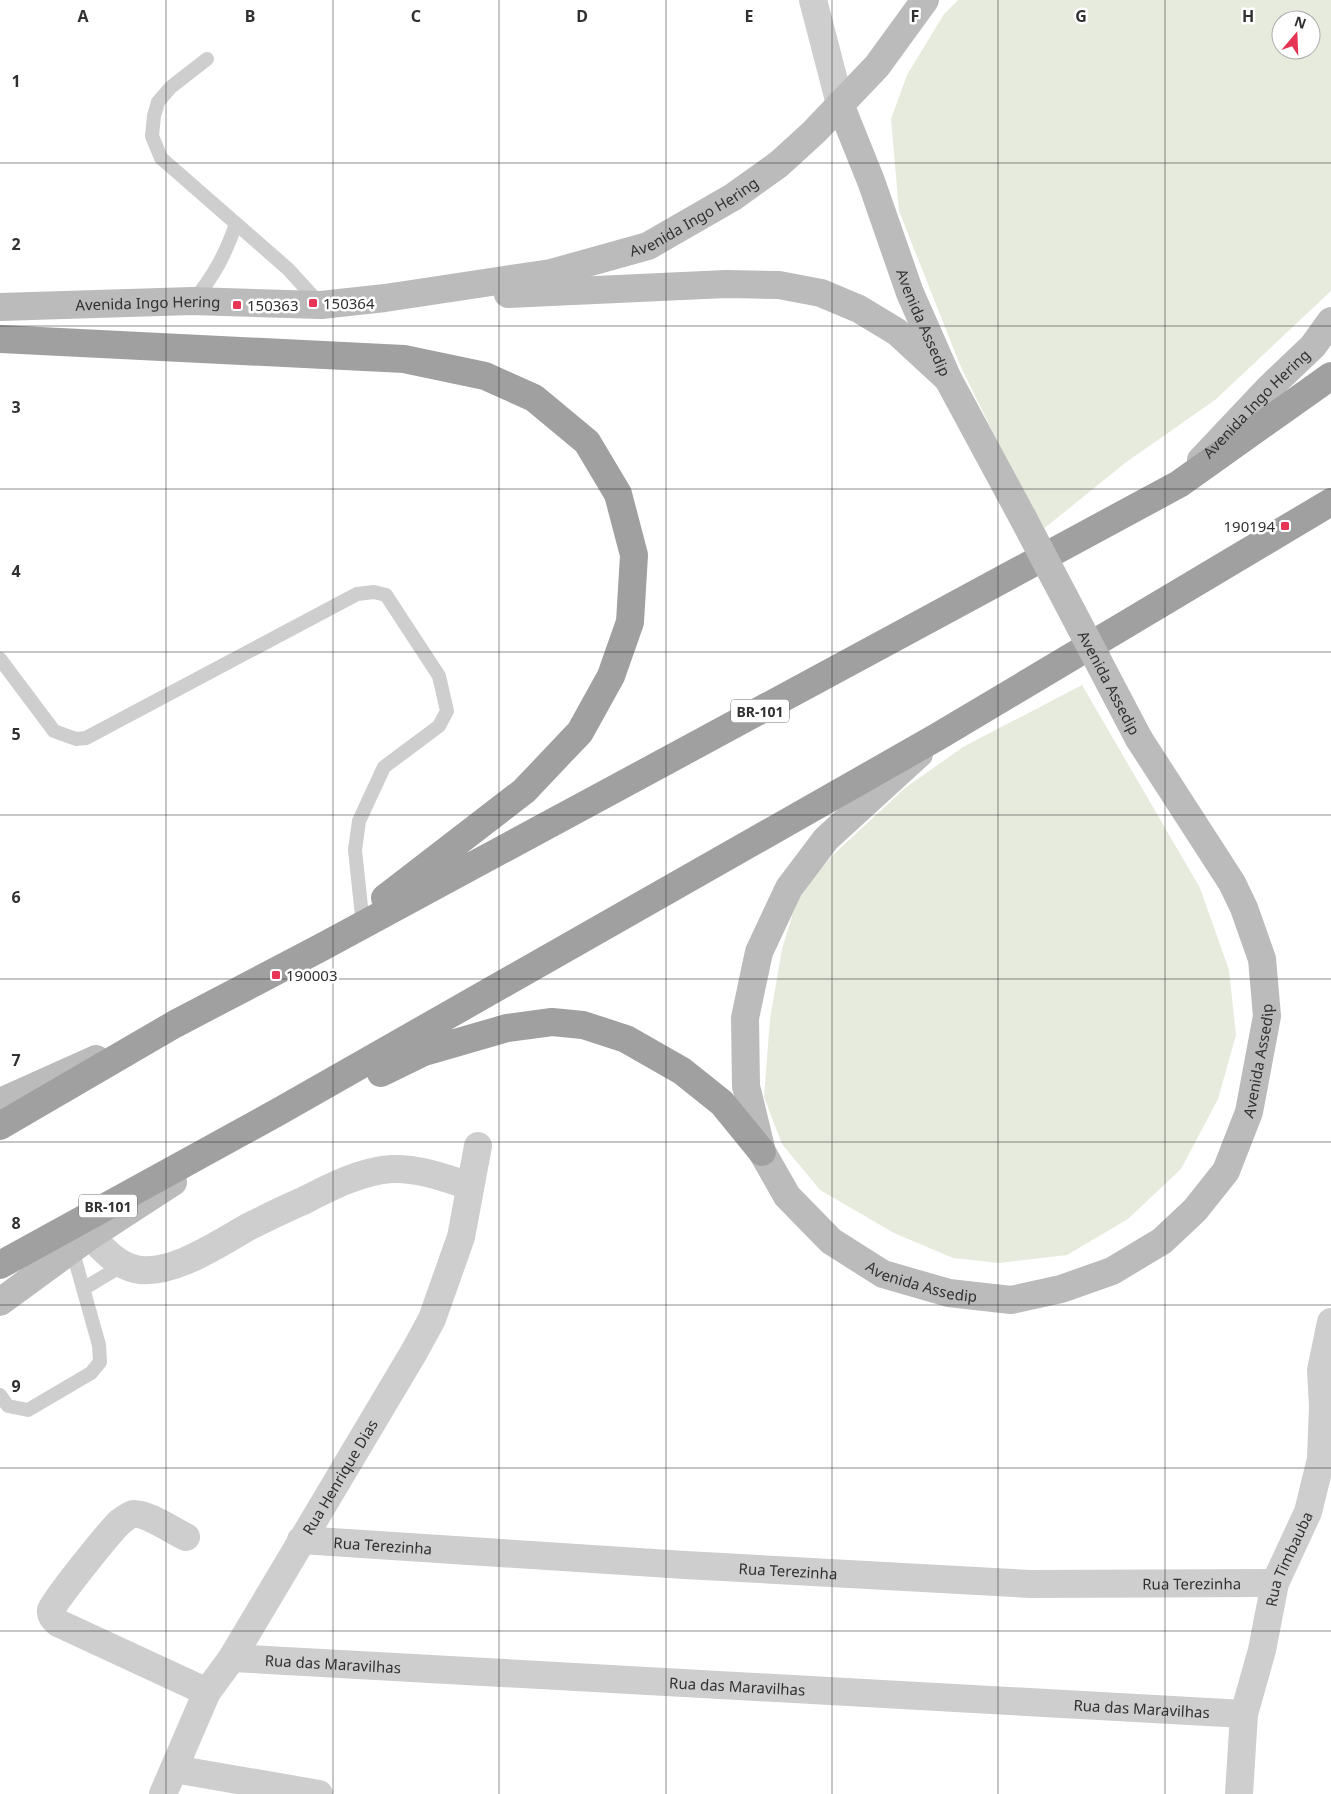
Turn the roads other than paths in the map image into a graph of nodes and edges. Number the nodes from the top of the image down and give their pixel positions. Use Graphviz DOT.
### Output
graph roads {
  1 [pos="813,0"];
  2 [pos="926,0"];
  3 [pos="207,59"];
  4 [pos="840,104"];
  5 [pos="236,224"];
  6 [pos="384,298"];
  7 [pos="192,301"];
  8 [pos="321,305"];
  9 [pos="0,307"];
  10 [pos="1331,321"];
  11 [pos="0,339"];
  12 [pos="1331,376"];
  13 [pos="948,379"];
  14 [pos="1179,484"];
  15 [pos="1331,502"];
  16 [pos="0,659"];
  17 [pos="937,737"];
  18 [pos="362,916"];
  19 [pos="322,947"];
  20 [pos="175,1024"];
  21 [pos="0,1102"];
  22 [pos="278,1112"];
  23 [pos="0,1126"];
  24 [pos="478,1146"];
  25 [pos="216,1147"];
  26 [pos="762,1152"];
  27 [pos="470,1186"];
  28 [pos="81,1242"];
  29 [pos="0,1265"];
  30 [pos="123,1265"];
  31 [pos="83,1290"];
  32 [pos="0,1302"];
  33 [pos="1331,1322"];
  34 [pos="0,1395"];
  35 [pos="186,1538"];
  36 [pos="301,1540"];
  37 [pos="1275,1583"];
  38 [pos="232,1658"];
  39 [pos="207,1692"];
  40 [pos="1244,1714"];
  41 [pos="174,1768"];
  42 [pos="163,1794"];
  43 [pos="319,1794"];
  44 [pos="1239,1794"];
  1 -- 4 [label="street, Avenida Assedip"];
  2 -- 4 [label="main road, Avenida Ingo Hering"];
  3 -- 5 [label="lane"];
  4 -- 6 [label="main road, Avenida Ingo Hering"];
  4 -- 13 [label="main road, Avenida Assedip"];
  5 -- 7 [label="lane"];
  5 -- 8 [label="lane"];
  6 -- 8 [label="main road, Avenida Ingo Hering"];
  6 -- 13 [label="main road, Avenida Ingo Hering"];
  7 -- 8 [label="main road, Avenida Ingo Hering"];
  7 -- 9 [label="main road, Avenida Ingo Hering"];
  10 -- 14 [label="main road, Avenida Ingo Hering"];
  11 -- 18 [label="highway"];
  12 -- 14 [label="highway, BR-101"];
  13 -- 26 [label="main road, Avenida Assedip, bridge"];
  14 -- 19 [label="highway, BR-101"];
  15 -- 17 [label="highway, BR-101"];
  16 -- 18 [label="lane"];
  17 -- 22 [label="highway, BR-101"];
  17 -- 26 [label="main road, Avenida Assedip"];
  18 -- 19 [label="highway"];
  19 -- 20 [label="highway, BR-101"];
  20 -- 21 [label="main road"];
  20 -- 23 [label="highway, BR-101"];
  22 -- 25 [label="highway, BR-101"];
  22 -- 26 [label="highway"];
  24 -- 27 [label="street, Rua Henrique Dias"];
  25 -- 28 [label="main road"];
  25 -- 29 [label="highway, BR-101"];
  27 -- 30 [label="street"];
  27 -- 36 [label="street, Rua Henrique Dias"];
  28 -- 30 [label="street"];
  28 -- 31 [label="lane"];
  28 -- 32 [label="main road"];
  30 -- 31 [label="lane"];
  31 -- 34 [label="lane"];
  33 -- 37 [label="street, Rua Timbauba"];
  35 -- 39 [label="street"];
  36 -- 37 [label="street, Rua Terezinha"];
  36 -- 38 [label="street, Rua Henrique Dias"];
  37 -- 40 [label="street, Rua Timbauba"];
  38 -- 39 [label="street, Rua Henrique Dias"];
  38 -- 40 [label="street, Rua das Maravilhas"];
  39 -- 41 [label="street, Rua Henrique Dias"];
  40 -- 44 [label="street, Rua Timbauba"];
  41 -- 42 [label="street, Rua Henrique Dias"];
  41 -- 43 [label="street"];
}
